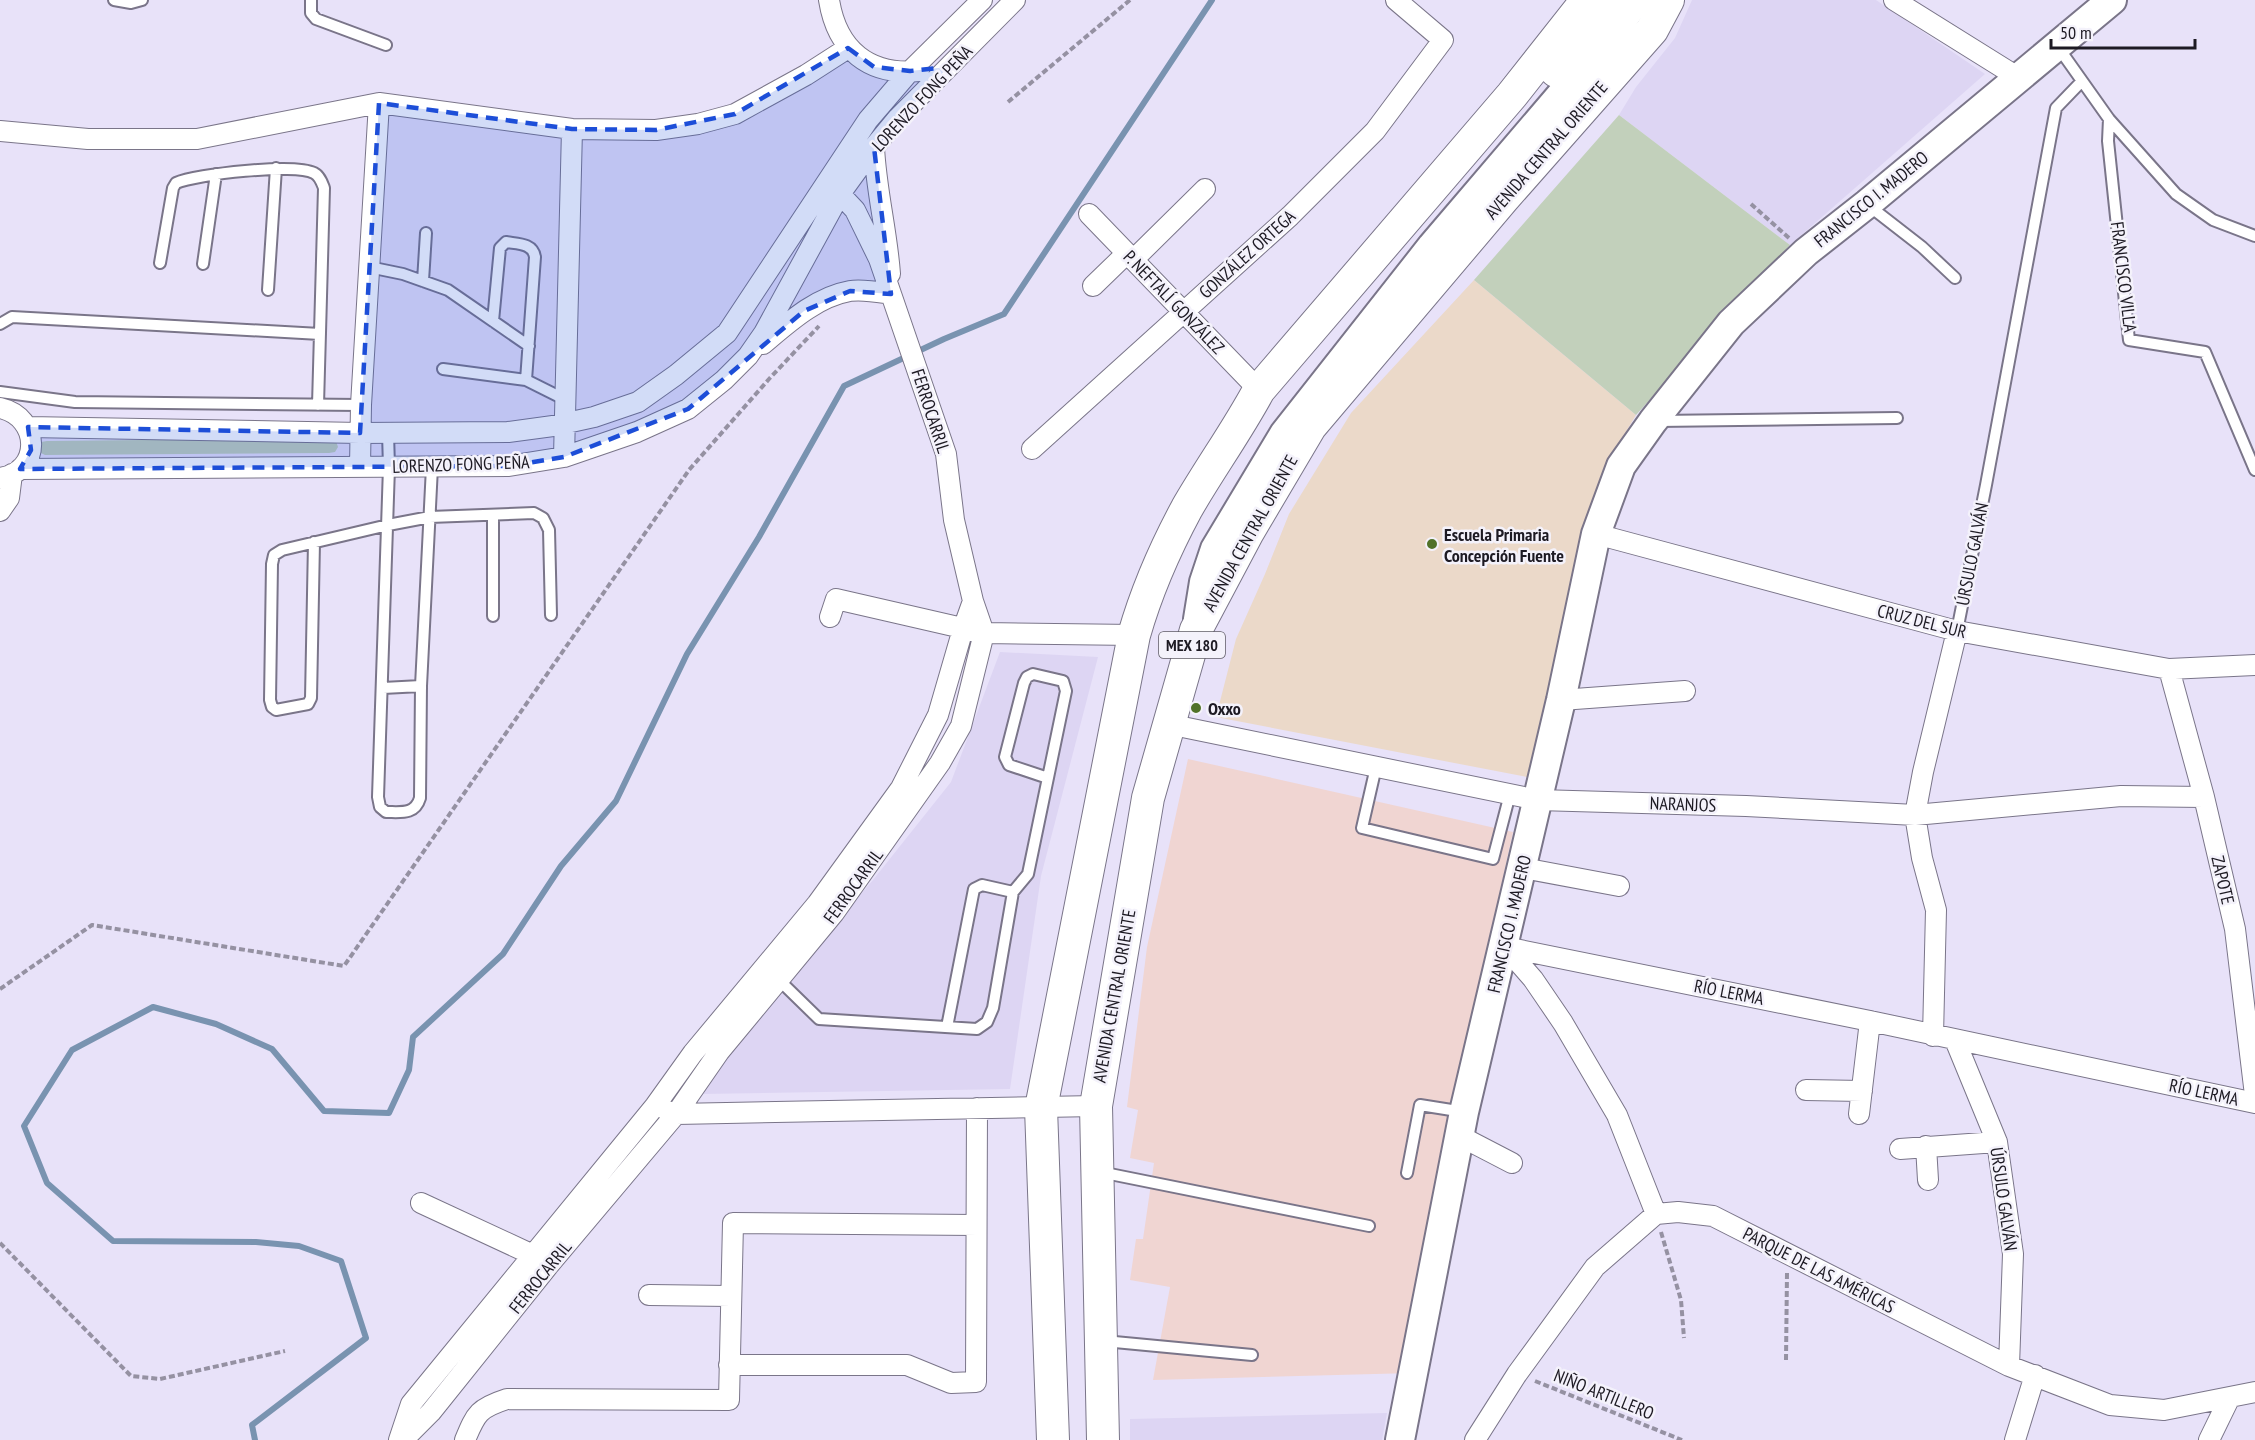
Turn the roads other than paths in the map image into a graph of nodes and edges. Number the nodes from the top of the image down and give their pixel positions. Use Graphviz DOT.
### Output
graph roads {
  1 [pos="114,0"];
  2 [pos="142,0"];
  3 [pos="311,0"];
  4 [pos="830,0"];
  5 [pos="982,0"];
  6 [pos="1015,0"];
  7 [pos="1396,0"];
  8 [pos="1587,0"];
  9 [pos="1614,0"];
  10 [pos="1637,0"];
  11 [pos="1668,0"];
  12 [pos="1894,0"];
  13 [pos="2112,0"];
  14 [pos="386,45"];
  15 [pos="2057,45"];
  16 [pos="848,48"];
  17 [pos="948,67"];
  18 [pos="910,71"];
  19 [pos="2019,78"];
  20 [pos="2082,81"];
  21 [pos="379,103"];
  22 [pos="2109,119"];
  23 [pos="572,129"];
  24 [pos="0,130"];
  25 [pos="874,147"];
  26 [pos="276,168"];
  27 [pos="216,174"];
  28 [pos="1205,189"];
  29 [pos="833,190"];
  30 [pos="1867,204"];
  31 [pos="1089,214"];
  32 [pos="426,233"];
  33 [pos="2255,236"];
  34 [pos="1425,238"];
  35 [pos="1130,256"];
  36 [pos="160,263"];
  37 [pos="203,264"];
  38 [pos="369,267"];
  39 [pos="1955,278"];
  40 [pos="423,281"];
  41 [pos="1093,286"];
  42 [pos="268,290"];
  43 [pos="891,294"];
  44 [pos="1184,312"];
  45 [pos="493,321"];
  46 [pos="0,324"];
  47 [pos="320,334"];
  48 [pos="529,346"];
  49 [pos="748,356"];
  50 [pos="443,369"];
  51 [pos="526,380"];
  52 [pos="1260,390"];
  53 [pos="0,392"];
  54 [pos="564,399"];
  55 [pos="318,405"];
  56 [pos="361,405"];
  57 [pos="0,408"];
  58 [pos="1897,418"];
  59 [pos="1653,421"];
  60 [pos="563,424"];
  61 [pos="28,427"];
  62 [pos="1237,431"];
  63 [pos="360,433"];
  64 [pos="388,433"];
  65 [pos="1032,449"];
  66 [pos="564,457"];
  67 [pos="360,467"];
  68 [pos="389,467"];
  69 [pos="432,467"];
  70 [pos="2255,470"];
  71 [pos="11,474"];
  72 [pos="0,511"];
  73 [pos="493,515"];
  74 [pos="430,518"];
  75 [pos="388,525"];
  76 [pos="1596,534"];
  77 [pos="314,542"];
  78 [pos="973,601"];
  79 [pos="551,615"];
  80 [pos="493,616"];
  81 [pos="830,617"];
  82 [pos="963,629"];
  83 [pos="1196,630"];
  84 [pos="1957,632"];
  85 [pos="984,633"];
  86 [pos="1134,635"];
  87 [pos="2255,665"];
  88 [pos="2169,669"];
  89 [pos="421,686"];
  90 [pos="383,688"];
  91 [pos="1685,691"];
  92 [pos="1562,700"];
  93 [pos="1168,724"];
  94 [pos="1376,767"];
  95 [pos="1048,778"];
  96 [pos="1510,794"];
  97 [pos="2204,797"];
  98 [pos="1538,800"];
  99 [pos="1916,815"];
  100 [pos="1523,868"];
  101 [pos="1619,886"];
  102 [pos="1013,892"];
  103 [pos="1505,947"];
  104 [pos="779,980"];
  105 [pos="1870,1021"];
  106 [pos="947,1027"];
  107 [pos="1933,1036"];
  108 [pos="1955,1040"];
  109 [pos="1806,1090"];
  110 [pos="1862,1091"];
  111 [pos="2255,1095"];
  112 [pos="2255,1103"];
  113 [pos="1096,1106"];
  114 [pos="655,1107"];
  115 [pos="977,1108"];
  116 [pos="1041,1108"];
  117 [pos="676,1114"];
  118 [pos="1859,1114"];
  119 [pos="1462,1124"];
  120 [pos="1997,1142"];
  121 [pos="1926,1146"];
  122 [pos="1900,1149"];
  123 [pos="1512,1163"];
  124 [pos="1097,1171"];
  125 [pos="1407,1173"];
  126 [pos="1928,1180"];
  127 [pos="421,1203"];
  128 [pos="1656,1214"];
  129 [pos="976,1225"];
  130 [pos="1369,1227"];
  131 [pos="533,1255"];
  132 [pos="649,1295"];
  133 [pos="731,1296"];
  134 [pos="1100,1341"];
  135 [pos="1252,1355"];
  136 [pos="729,1365"];
  137 [pos="2009,1366"];
  138 [pos="2035,1375"];
  139 [pos="2255,1392"];
  140 [pos="2229,1399"];
  141 [pos="401,1440"];
  142 [pos="465,1440"];
  143 [pos="1053,1440"];
  144 [pos="1102,1440"];
  145 [pos="1400,1440"];
  146 [pos="1475,1440"];
  147 [pos="2015,1440"];
  148 [pos="2209,1440"];
  1 -- 2 [label="lane"];
  3 -- 14 [label="lane"];
  4 -- 16 [label="street"];
  5 -- 18 [label="street, LORENZO FONG PEÑA"];
  6 -- 17 [label="street, LORENZO FONG PEÑA"];
  7 -- 44 [label="street, GONZÁLEZ ORTEGA"];
  8 -- 52 [label="main road, MEX 180"];
  9 -- 34 [label="main road"];
  10 -- 34 [label="street"];
  11 -- 83 [label="main road, AVENIDA CENTRAL ORIENTE / MEX 180"];
  12 -- 19 [label="street"];
  13 -- 15 [label="street, FRANCISCO I. MADERO"];
  15 -- 19 [label="street, FRANCISCO I. MADERO"];
  15 -- 20 [label="lane"];
  16 -- 18 [label="street"];
  16 -- 23 [label="street"];
  17 -- 18 [label="street"];
  17 -- 25 [label="street, LORENZO FONG PEÑA"];
  18 -- 29 [label="street, LORENZO FONG PEÑA"];
  19 -- 30 [label="street, FRANCISCO I. MADERO"];
  20 -- 22 [label="lane"];
  20 -- 84 [label="lane, ÚRSULO GALVÁN"];
  21 -- 23 [label="street"];
  21 -- 24 [label="street"];
  21 -- 38 [label="street"];
  22 -- 33 [label="lane"];
  22 -- 70 [label="lane, FRANCISCO VILLA"];
  23 -- 54 [label="street"];
  25 -- 29 [label="street, LORENZO FONG PEÑA"];
  25 -- 43 [label="street, FERROCARRIL"];
  26 -- 27 [label="lane"];
  26 -- 42 [label="lane"];
  26 -- 47 [label="lane"];
  27 -- 36 [label="lane"];
  27 -- 37 [label="lane"];
  28 -- 35 [label="street"];
  29 -- 43 [label="street, FERROCARRIL"];
  29 -- 49 [label="street, LORENZO FONG PEÑA"];
  29 -- 60 [label="street, LORENZO FONG PEÑA"];
  30 -- 39 [label="lane"];
  30 -- 59 [label="street, FRANCISCO I. MADERO"];
  31 -- 35 [label="street, P. NEFTALÍ GONZÁLEZ"];
  32 -- 40 [label="lane"];
  34 -- 62 [label="main road"];
  34 -- 83 [label="street"];
  35 -- 41 [label="street"];
  35 -- 44 [label="street, P. NEFTALÍ GONZÁLEZ"];
  38 -- 40 [label="lane"];
  38 -- 56 [label="street"];
  40 -- 45 [label="lane"];
  43 -- 49 [label="street"];
  43 -- 78 [label="street, FERROCARRIL"];
  44 -- 52 [label="street, P. NEFTALÍ GONZÁLEZ"];
  44 -- 65 [label="street, GONZÁLEZ ORTEGA"];
  45 -- 48 [label="lane"];
  45 -- 48 [label="lane"];
  46 -- 47 [label="lane"];
  47 -- 55 [label="lane"];
  48 -- 51 [label="lane"];
  49 -- 66 [label="street, LORENZO FONG PEÑA"];
  50 -- 51 [label="lane"];
  51 -- 54 [label="lane"];
  52 -- 62 [label="main road, MEX 180"];
  53 -- 55 [label="lane"];
  54 -- 60 [label="street"];
  55 -- 56 [label="lane"];
  56 -- 63 [label="street"];
  57 -- 61 [label="street"];
  58 -- 59 [label="lane"];
  59 -- 76 [label="street, FRANCISCO I. MADERO"];
  60 -- 64 [label="street, LORENZO FONG PEÑA"];
  60 -- 66 [label="street"];
  61 -- 63 [label="street, LORENZO FONG PEÑA"];
  61 -- 71 [label="street"];
  62 -- 86 [label="main road, MEX 180"];
  63 -- 64 [label="street, LORENZO FONG PEÑA"];
  63 -- 67 [label="street"];
  64 -- 68 [label="lane"];
  66 -- 69 [label="street, LORENZO FONG PEÑA"];
  67 -- 68 [label="street, LORENZO FONG PEÑA"];
  67 -- 71 [label="street, LORENZO FONG PEÑA"];
  68 -- 69 [label="street, LORENZO FONG PEÑA"];
  68 -- 75 [label="lane"];
  69 -- 74 [label="lane"];
  71 -- 72 [label="street"];
  73 -- 74 [label="lane"];
  73 -- 79 [label="lane"];
  73 -- 80 [label="lane"];
  74 -- 75 [label="lane"];
  74 -- 89 [label="lane"];
  75 -- 77 [label="lane"];
  75 -- 90 [label="lane"];
  76 -- 84 [label="street, CRUZ DEL SUR"];
  76 -- 92 [label="street, FRANCISCO I. MADERO"];
  77 -- 77 [label="lane"];
  78 -- 82 [label="street, FERROCARRIL"];
  78 -- 85 [label="street, FERROCARRIL"];
  81 -- 82 [label="street"];
  82 -- 85 [label="street"];
  82 -- 114 [label="street, FERROCARRIL"];
  83 -- 93 [label="main road, AVENIDA CENTRAL ORIENTE / MEX 180"];
  84 -- 88 [label="street, CRUZ DEL SUR"];
  84 -- 99 [label="street, ÚRSULO GALVÁN"];
  85 -- 86 [label="street"];
  85 -- 104 [label="street, FERROCARRIL"];
  86 -- 116 [label="main road, MEX 180"];
  87 -- 88 [label="street, CRUZ DEL SUR"];
  88 -- 97 [label="street, ZAPOTE"];
  89 -- 90 [label="lane"];
  89 -- 90 [label="lane"];
  91 -- 92 [label="street"];
  92 -- 98 [label="street, FRANCISCO I. MADERO"];
  93 -- 94 [label="street, NARANJOS"];
  93 -- 113 [label="main road, AVENIDA CENTRAL ORIENTE / MEX 180"];
  94 -- 96 [label="street, NARANJOS"];
  94 -- 96 [label="lane"];
  95 -- 95 [label="lane"];
  95 -- 102 [label="lane"];
  96 -- 98 [label="street, NARANJOS"];
  97 -- 99 [label="street, NARANJOS"];
  97 -- 111 [label="street, ZAPOTE"];
  98 -- 99 [label="street, NARANJOS"];
  98 -- 100 [label="street, FRANCISCO I. MADERO"];
  99 -- 107 [label="street, ÚRSULO GALVÁN"];
  100 -- 101 [label="street"];
  100 -- 103 [label="street, FRANCISCO I. MADERO"];
  102 -- 106 [label="lane"];
  102 -- 106 [label="lane"];
  103 -- 105 [label="street, RÍO LERMA"];
  103 -- 119 [label="street, FRANCISCO I. MADERO"];
  103 -- 128 [label="street"];
  104 -- 106 [label="lane"];
  104 -- 117 [label="street, FERROCARRIL"];
  105 -- 107 [label="street, RÍO LERMA"];
  105 -- 110 [label="street"];
  107 -- 108 [label="street, RÍO LERMA"];
  108 -- 112 [label="street, RÍO LERMA"];
  108 -- 120 [label="street, ÚRSULO GALVÁN"];
  109 -- 110 [label="street"];
  110 -- 118 [label="street"];
  113 -- 116 [label="street"];
  113 -- 124 [label="main road, AVENIDA CENTRAL ORIENTE / MEX 180"];
  114 -- 117 [label="street"];
  114 -- 131 [label="street, FERROCARRIL"];
  115 -- 116 [label="street"];
  115 -- 117 [label="street"];
  115 -- 129 [label="street"];
  116 -- 143 [label="main road, MEX 180"];
  117 -- 141 [label="street, FERROCARRIL"];
  119 -- 123 [label="street"];
  119 -- 125 [label="lane"];
  119 -- 145 [label="street, FRANCISCO I. MADERO"];
  120 -- 121 [label="street"];
  120 -- 137 [label="street, ÚRSULO GALVÁN"];
  121 -- 122 [label="street"];
  121 -- 126 [label="street"];
  124 -- 130 [label="lane"];
  124 -- 134 [label="main road, AVENIDA CENTRAL ORIENTE / MEX 180"];
  127 -- 131 [label="street"];
  128 -- 137 [label="street, PARQUE DE LAS AMÉRICAS"];
  128 -- 146 [label="street"];
  129 -- 133 [label="street"];
  129 -- 136 [label="street"];
  131 -- 141 [label="street, FERROCARRIL"];
  132 -- 133 [label="street"];
  133 -- 136 [label="street"];
  134 -- 135 [label="lane"];
  134 -- 144 [label="main road, AVENIDA CENTRAL ORIENTE / MEX 180"];
  136 -- 142 [label="street"];
  137 -- 138 [label="street, PARQUE DE LAS AMÉRICAS"];
  138 -- 140 [label="street, PARQUE DE LAS AMÉRICAS"];
  138 -- 147 [label="street"];
  139 -- 140 [label="street, PARQUE DE LAS AMÉRICAS"];
  140 -- 148 [label="street"];
}
